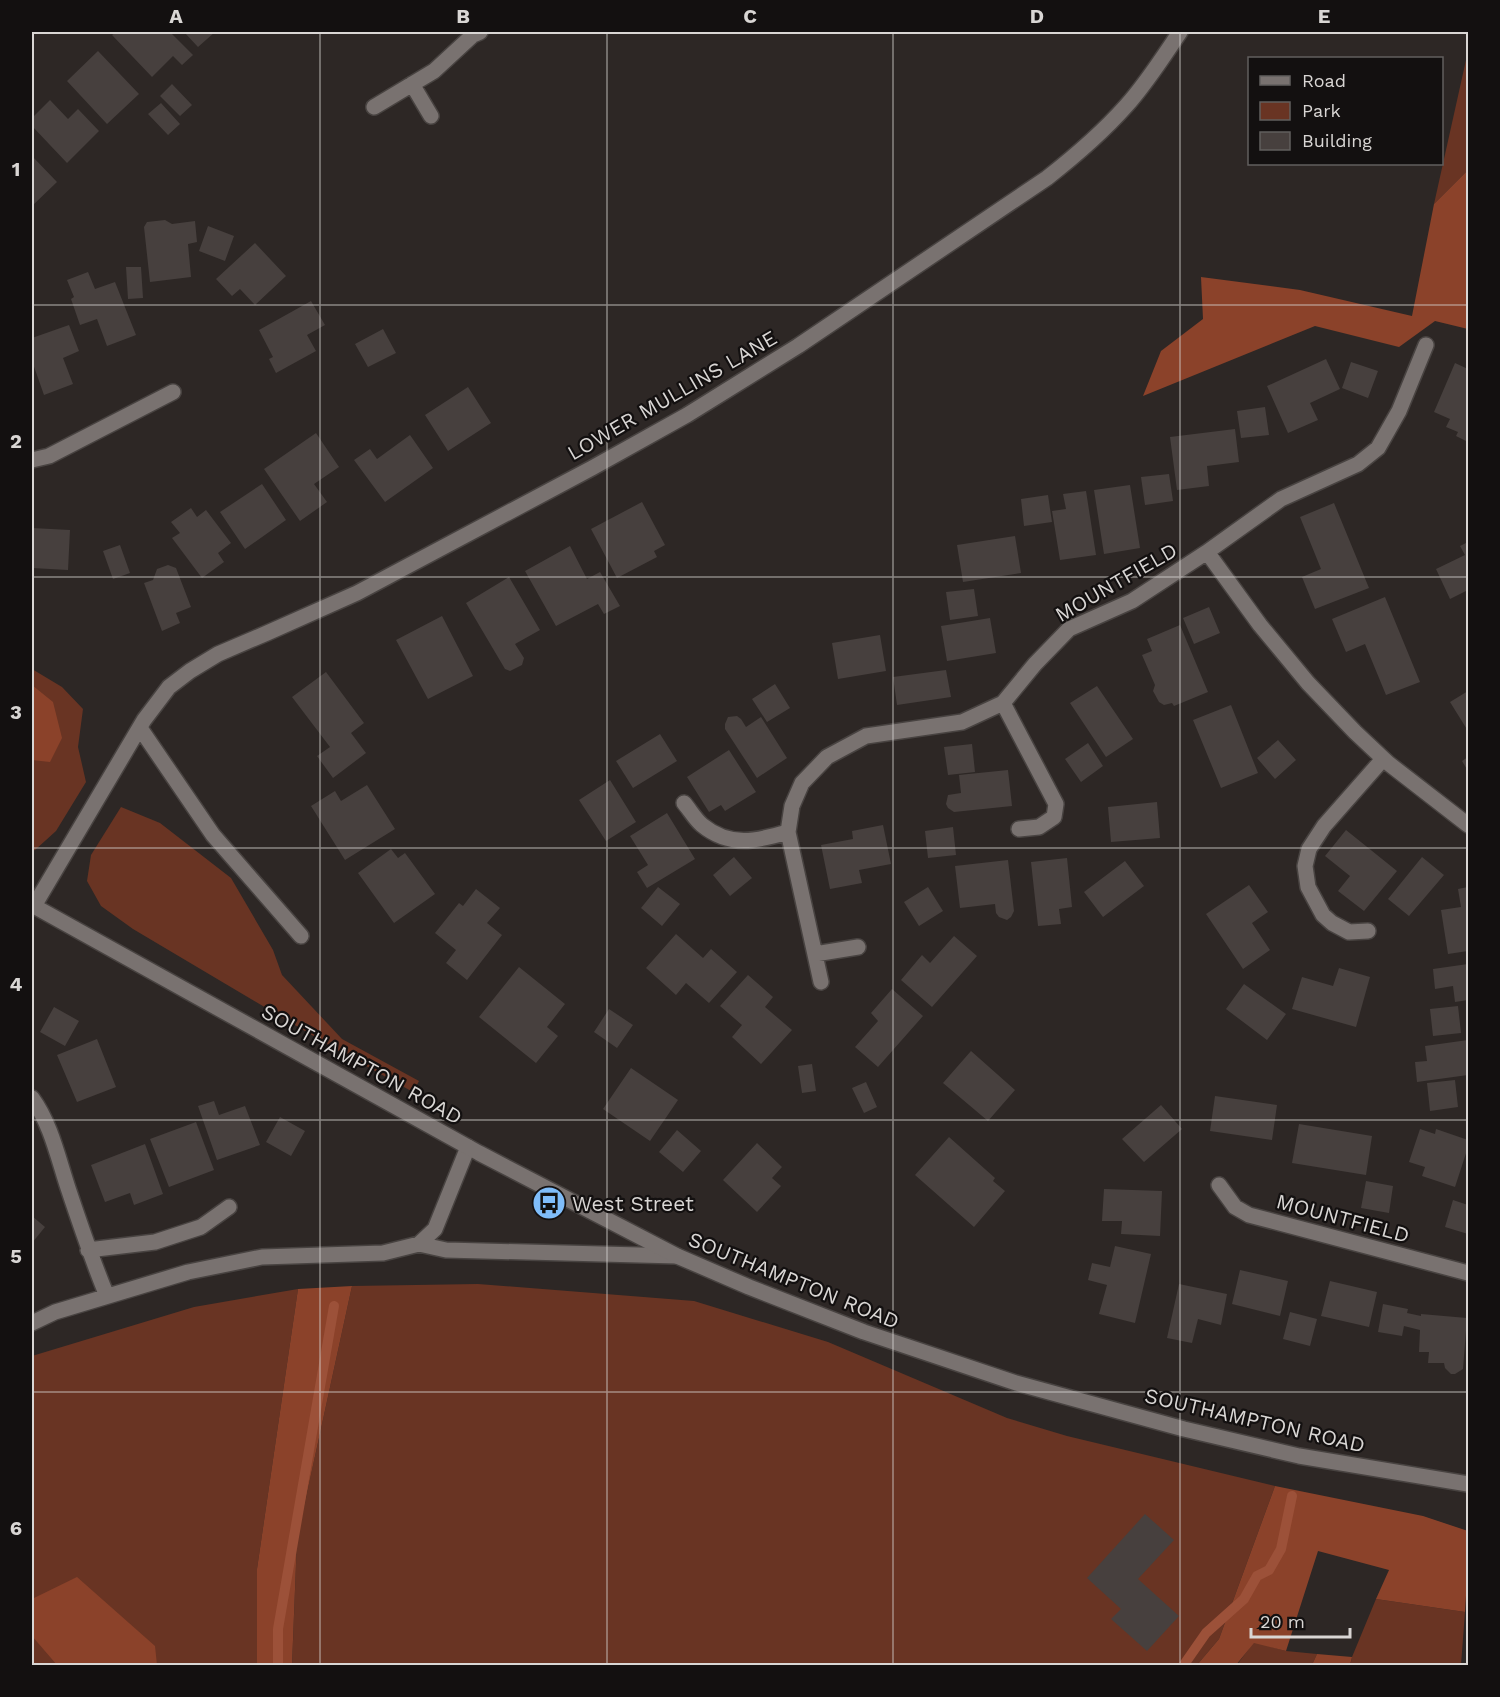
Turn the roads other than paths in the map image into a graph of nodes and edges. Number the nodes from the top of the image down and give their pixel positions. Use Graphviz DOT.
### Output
graph roads {
  1 [pos="480,32"];
  2 [pos="1180,32"];
  3 [pos="412,84"];
  4 [pos="374,107"];
  5 [pos="431,116"];
  6 [pos="1426,345"];
  7 [pos="173,392"];
  8 [pos="32,460"];
  9 [pos="1207,552"];
  10 [pos="1003,702"];
  11 [pos="140,728"];
  12 [pos="1383,759"];
  13 [pos="684,803"];
  14 [pos="1468,825"];
  15 [pos="1019,829"];
  16 [pos="788,832"];
  17 [pos="33,906"];
  18 [pos="1368,931"];
  19 [pos="301,936"];
  20 [pos="858,946"];
  21 [pos="815,954"];
  22 [pos="822,982"];
  23 [pos="32,1098"];
  24 [pos="468,1147"];
  25 [pos="1219,1185"];
  26 [pos="229,1207"];
  27 [pos="419,1244"];
  28 [pos="88,1250"];
  29 [pos="677,1256"];
  30 [pos="1468,1273"];
  31 [pos="108,1296"];
  32 [pos="32,1323"];
  33 [pos="1468,1484"];
  1 -- 3 [label="street"];
  2 -- 11 [label="street, LOWER MULLINS LANE"];
  3 -- 4 [label="street"];
  3 -- 5 [label="street"];
  6 -- 9 [label="street, MOUNTFIELD"];
  7 -- 8 [label="street"];
  9 -- 10 [label="street, MOUNTFIELD"];
  9 -- 12 [label="street, MOUNTFIELD"];
  10 -- 15 [label="street"];
  10 -- 16 [label="street, MOUNTFIELD"];
  11 -- 17 [label="street, LOWER MULLINS LANE"];
  11 -- 19 [label="street"];
  12 -- 14 [label="street, MOUNTFIELD"];
  12 -- 18 [label="street"];
  13 -- 16 [label="street"];
  16 -- 21 [label="street, MOUNTFIELD"];
  17 -- 24 [label="street, SOUTHAMPTON ROAD"];
  20 -- 21 [label="street"];
  21 -- 22 [label="street, MOUNTFIELD"];
  23 -- 28 [label="street"];
  24 -- 27 [label="street"];
  24 -- 29 [label="street, SOUTHAMPTON ROAD"];
  25 -- 30 [label="street, MOUNTFIELD"];
  26 -- 28 [label="street"];
  27 -- 29 [label="street"];
  27 -- 31 [label="street"];
  28 -- 31 [label="street"];
  29 -- 33 [label="street, SOUTHAMPTON ROAD"];
  31 -- 32 [label="street"];
}
